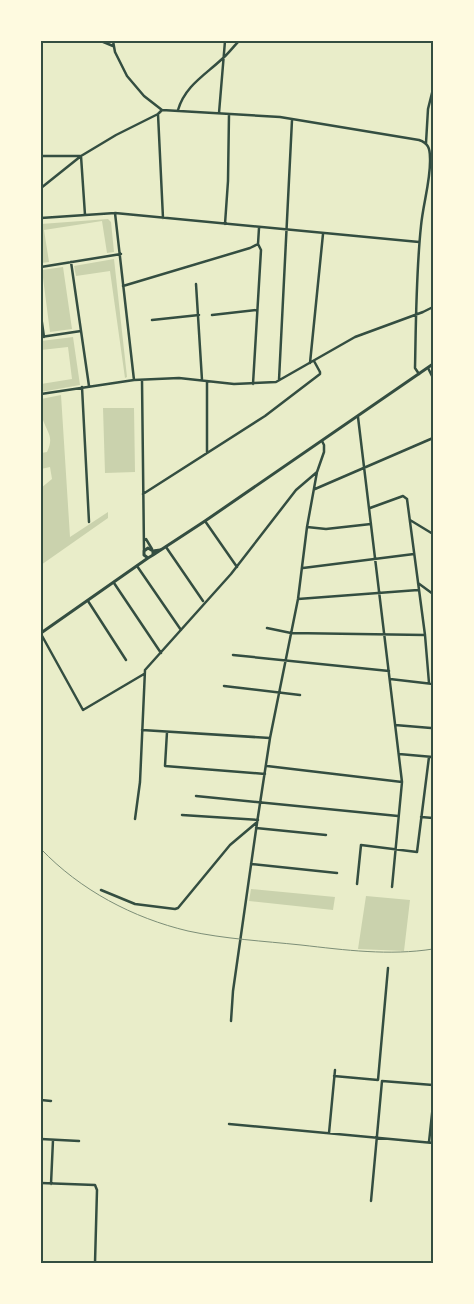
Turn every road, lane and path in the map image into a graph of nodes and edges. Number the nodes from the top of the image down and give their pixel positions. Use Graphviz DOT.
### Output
graph roads {
  1 [pos="47,41"];
  2 [pos="101,41"];
  3 [pos="113,41"];
  4 [pos="225,41"];
  5 [pos="239,41"];
  6 [pos="41,42"];
  7 [pos="113,46"];
  8 [pos="224,58"];
  9 [pos="433,89"];
  10 [pos="162,110"];
  11 [pos="177,110"];
  12 [pos="219,113"];
  13 [pos="158,114"];
  14 [pos="229,114"];
  15 [pos="292,120"];
  16 [pos="426,142"];
  17 [pos="41,156"];
  18 [pos="81,156"];
  19 [pos="431,158"];
  20 [pos="41,188"];
  21 [pos="115,213"];
  22 [pos="85,215"];
  23 [pos="41,218"];
  24 [pos="162,218"];
  25 [pos="225,224"];
  26 [pos="259,228"];
  27 [pos="287,230"];
  28 [pos="323,234"];
  29 [pos="419,242"];
  30 [pos="258,244"];
  31 [pos="121,254"];
  32 [pos="71,262"];
  33 [pos="41,267"];
  34 [pos="196,284"];
  35 [pos="123,286"];
  36 [pos="433,307"];
  37 [pos="257,310"];
  38 [pos="212,315"];
  39 [pos="416,315"];
  40 [pos="41,316"];
  41 [pos="199,316"];
  42 [pos="152,320"];
  43 [pos="81,331"];
  44 [pos="43,337"];
  45 [pos="314,361"];
  46 [pos="310,363"];
  47 [pos="433,364"];
  48 [pos="428,368"];
  49 [pos="418,374"];
  50 [pos="433,378"];
  51 [pos="134,380"];
  52 [pos="142,380"];
  53 [pos="202,380"];
  54 [pos="279,380"];
  55 [pos="208,381"];
  56 [pos="253,384"];
  57 [pos="89,386"];
  58 [pos="82,387"];
  59 [pos="41,394"];
  60 [pos="358,417"];
  61 [pos="433,438"];
  62 [pos="322,442"];
  63 [pos="207,453"];
  64 [pos="364,469"];
  65 [pos="318,472"];
  66 [pos="315,489"];
  67 [pos="143,494"];
  68 [pos="370,508"];
  69 [pos="410,520"];
  70 [pos="206,521"];
  71 [pos="89,522"];
  72 [pos="371,524"];
  73 [pos="307,527"];
  74 [pos="433,534"];
  75 [pos="145,538"];
  76 [pos="166,547"];
  77 [pos="153,552"];
  78 [pos="144,553"];
  79 [pos="414,554"];
  80 [pos="148,558"];
  81 [pos="376,559"];
  82 [pos="137,566"];
  83 [pos="237,567"];
  84 [pos="303,568"];
  85 [pos="114,583"];
  86 [pos="417,583"];
  87 [pos="418,590"];
  88 [pos="380,594"];
  89 [pos="433,594"];
  90 [pos="298,600"];
  91 [pos="88,601"];
  92 [pos="203,602"];
  93 [pos="266,628"];
  94 [pos="182,630"];
  95 [pos="41,633"];
  96 [pos="291,633"];
  97 [pos="384,634"];
  98 [pos="425,635"];
  99 [pos="161,653"];
  100 [pos="233,655"];
  101 [pos="126,660"];
  102 [pos="285,661"];
  103 [pos="428,669"];
  104 [pos="433,670"];
  105 [pos="389,671"];
  106 [pos="144,674"];
  107 [pos="390,680"];
  108 [pos="429,684"];
  109 [pos="433,684"];
  110 [pos="224,686"];
  111 [pos="280,693"];
  112 [pos="300,695"];
  113 [pos="395,725"];
  114 [pos="431,728"];
  115 [pos="142,730"];
  116 [pos="167,732"];
  117 [pos="270,738"];
  118 [pos="400,754"];
  119 [pos="431,757"];
  120 [pos="267,766"];
  121 [pos="265,774"];
  122 [pos="402,782"];
  123 [pos="196,796"];
  124 [pos="261,802"];
  125 [pos="182,815"];
  126 [pos="399,816"];
  127 [pos="421,817"];
  128 [pos="433,818"];
  129 [pos="135,819"];
  130 [pos="257,821"];
  131 [pos="256,828"];
  132 [pos="326,835"];
  133 [pos="395,850"];
  134 [pos="251,864"];
  135 [pos="337,873"];
  136 [pos="356,884"];
  137 [pos="392,887"];
  138 [pos="101,890"];
  139 [pos="388,968"];
  140 [pos="231,1021"];
  141 [pos="335,1070"];
  142 [pos="334,1076"];
  143 [pos="380,1080"];
  144 [pos="433,1085"];
  145 [pos="41,1100"];
  146 [pos="52,1101"];
  147 [pos="433,1105"];
  148 [pos="229,1124"];
  149 [pos="329,1134"];
  150 [pos="376,1138"];
  151 [pos="41,1139"];
  152 [pos="52,1140"];
  153 [pos="79,1140"];
  154 [pos="431,1143"];
  155 [pos="41,1183"];
  156 [pos="51,1184"];
  157 [pos="371,1201"];
  158 [pos="95,1263"];
  1 -- 6 [label="street"];
  2 -- 7 [label="street"];
  3 -- 7 [label="street"];
  4 -- 8 [label="street"];
  5 -- 8 [label="street"];
  7 -- 10 [label="street"];
  8 -- 11 [label="street"];
  8 -- 12 [label="street"];
  9 -- 16 [label="street"];
  10 -- 11 [label="street"];
  10 -- 13 [label="street"];
  11 -- 12 [label="street"];
  12 -- 14 [label="street"];
  13 -- 18 [label="street"];
  13 -- 24 [label="street"];
  14 -- 15 [label="street"];
  14 -- 25 [label="street"];
  15 -- 16 [label="street"];
  15 -- 27 [label="street"];
  16 -- 19 [label="street"];
  17 -- 18 [label="street"];
  18 -- 20 [label="street"];
  18 -- 22 [label="street"];
  19 -- 29 [label="street"];
  21 -- 22 [label="street"];
  21 -- 24 [label="street"];
  21 -- 31 [label="street"];
  22 -- 23 [label="street"];
  24 -- 25 [label="street"];
  25 -- 26 [label="street"];
  26 -- 27 [label="street"];
  26 -- 30 [label="street"];
  27 -- 28 [label="street"];
  27 -- 54 [label="street"];
  28 -- 29 [label="street"];
  28 -- 46 [label="street"];
  29 -- 39 [label="street"];
  30 -- 35 [label="street"];
  30 -- 37 [label="street"];
  31 -- 32 [label="street"];
  31 -- 35 [label="street"];
  32 -- 33 [label="street"];
  32 -- 43 [label="street"];
  34 -- 41 [label="street"];
  35 -- 51 [label="street"];
  36 -- 39 [label="street"];
  37 -- 38 [label="street"];
  37 -- 56 [label="street"];
  39 -- 45 [label="street"];
  39 -- 49 [label="street"];
  40 -- 44 [label="street"];
  41 -- 42 [label="street"];
  41 -- 53 [label="street"];
  43 -- 44 [label="street"];
  43 -- 57 [label="street"];
  45 -- 46 [label="street"];
  45 -- 63 [label="street"];
  46 -- 54 [label="street"];
  47 -- 48 [label="street"];
  48 -- 49 [label="street"];
  48 -- 50 [label="street"];
  49 -- 60 [label="street"];
  51 -- 52 [label="street"];
  51 -- 57 [label="street"];
  52 -- 53 [label="street"];
  52 -- 67 [label="street"];
  53 -- 55 [label="street"];
  54 -- 56 [label="street"];
  55 -- 56 [label="street"];
  55 -- 63 [label="street"];
  57 -- 58 [label="street"];
  58 -- 59 [label="street"];
  58 -- 71 [label="street"];
  60 -- 62 [label="street"];
  60 -- 64 [label="street"];
  61 -- 64 [label="street"];
  62 -- 65 [label="street"];
  62 -- 70 [label="street"];
  63 -- 67 [label="street"];
  64 -- 66 [label="street"];
  64 -- 68 [label="street"];
  65 -- 66 [label="street"];
  65 -- 83 [label="street"];
  66 -- 73 [label="street"];
  67 -- 75 [label="street"];
  68 -- 69 [label="street"];
  68 -- 72 [label="street"];
  69 -- 74 [label="street"];
  69 -- 79 [label="street"];
  70 -- 76 [label="street"];
  70 -- 83 [label="street"];
  72 -- 73 [label="street"];
  72 -- 81 [label="street"];
  73 -- 84 [label="street"];
  75 -- 77 [label="street"];
  75 -- 78 [label="street"];
  76 -- 77 [label="street"];
  76 -- 92 [label="street"];
  77 -- 78 [label="street"];
  77 -- 80 [label="street"];
  78 -- 80 [label="street"];
  78 -- 82 [label="street"];
  79 -- 81 [label="street"];
  79 -- 86 [label="street"];
  80 -- 82 [label="street"];
  81 -- 84 [label="street"];
  81 -- 88 [label="street"];
  82 -- 85 [label="street"];
  82 -- 94 [label="street"];
  83 -- 94 [label="street"];
  84 -- 90 [label="street"];
  85 -- 91 [label="street"];
  85 -- 99 [label="street"];
  86 -- 87 [label="street"];
  86 -- 89 [label="street"];
  87 -- 88 [label="street"];
  87 -- 98 [label="street"];
  88 -- 90 [label="street"];
  88 -- 97 [label="street"];
  90 -- 96 [label="street"];
  91 -- 95 [label="street"];
  91 -- 101 [label="street"];
  93 -- 96 [label="street"];
  94 -- 99 [label="street"];
  95 -- 106 [label="street"];
  96 -- 97 [label="street"];
  96 -- 102 [label="street"];
  97 -- 98 [label="street"];
  97 -- 105 [label="street"];
  98 -- 103 [label="street"];
  99 -- 106 [label="street"];
  100 -- 102 [label="street"];
  102 -- 105 [label="street"];
  102 -- 111 [label="street"];
  103 -- 104 [label="street"];
  103 -- 108 [label="street"];
  105 -- 107 [label="street"];
  106 -- 115 [label="street"];
  107 -- 108 [label="street"];
  107 -- 113 [label="street"];
  108 -- 109 [label="street"];
  110 -- 111 [label="street"];
  111 -- 112 [label="street"];
  111 -- 117 [label="street"];
  113 -- 114 [label="street"];
  113 -- 118 [label="street"];
  115 -- 116 [label="street"];
  115 -- 129 [label="street"];
  116 -- 117 [label="street"];
  116 -- 121 [label="street"];
  117 -- 120 [label="street"];
  118 -- 119 [label="street"];
  118 -- 122 [label="street"];
  119 -- 127 [label="street"];
  120 -- 121 [label="street"];
  120 -- 122 [label="street"];
  121 -- 124 [label="street"];
  122 -- 126 [label="street"];
  123 -- 124 [label="street"];
  124 -- 126 [label="street"];
  124 -- 130 [label="street"];
  125 -- 130 [label="street"];
  126 -- 133 [label="street"];
  127 -- 128 [label="street"];
  127 -- 133 [label="street"];
  130 -- 131 [label="street"];
  130 -- 138 [label="street"];
  131 -- 132 [label="street"];
  131 -- 134 [label="street"];
  133 -- 136 [label="street"];
  133 -- 137 [label="street"];
  134 -- 135 [label="street"];
  134 -- 140 [label="street"];
  139 -- 143 [label="street"];
  141 -- 142 [label="street"];
  142 -- 143 [label="street"];
  142 -- 149 [label="street"];
  143 -- 144 [label="street"];
  143 -- 150 [label="street"];
  145 -- 146 [label="street"];
  147 -- 154 [label="street"];
  148 -- 149 [label="street"];
  149 -- 150 [label="street"];
  150 -- 154 [label="street"];
  150 -- 157 [label="street"];
  151 -- 152 [label="street"];
  152 -- 153 [label="street"];
  152 -- 156 [label="street"];
  155 -- 156 [label="street"];
  156 -- 158 [label="street"];
}
